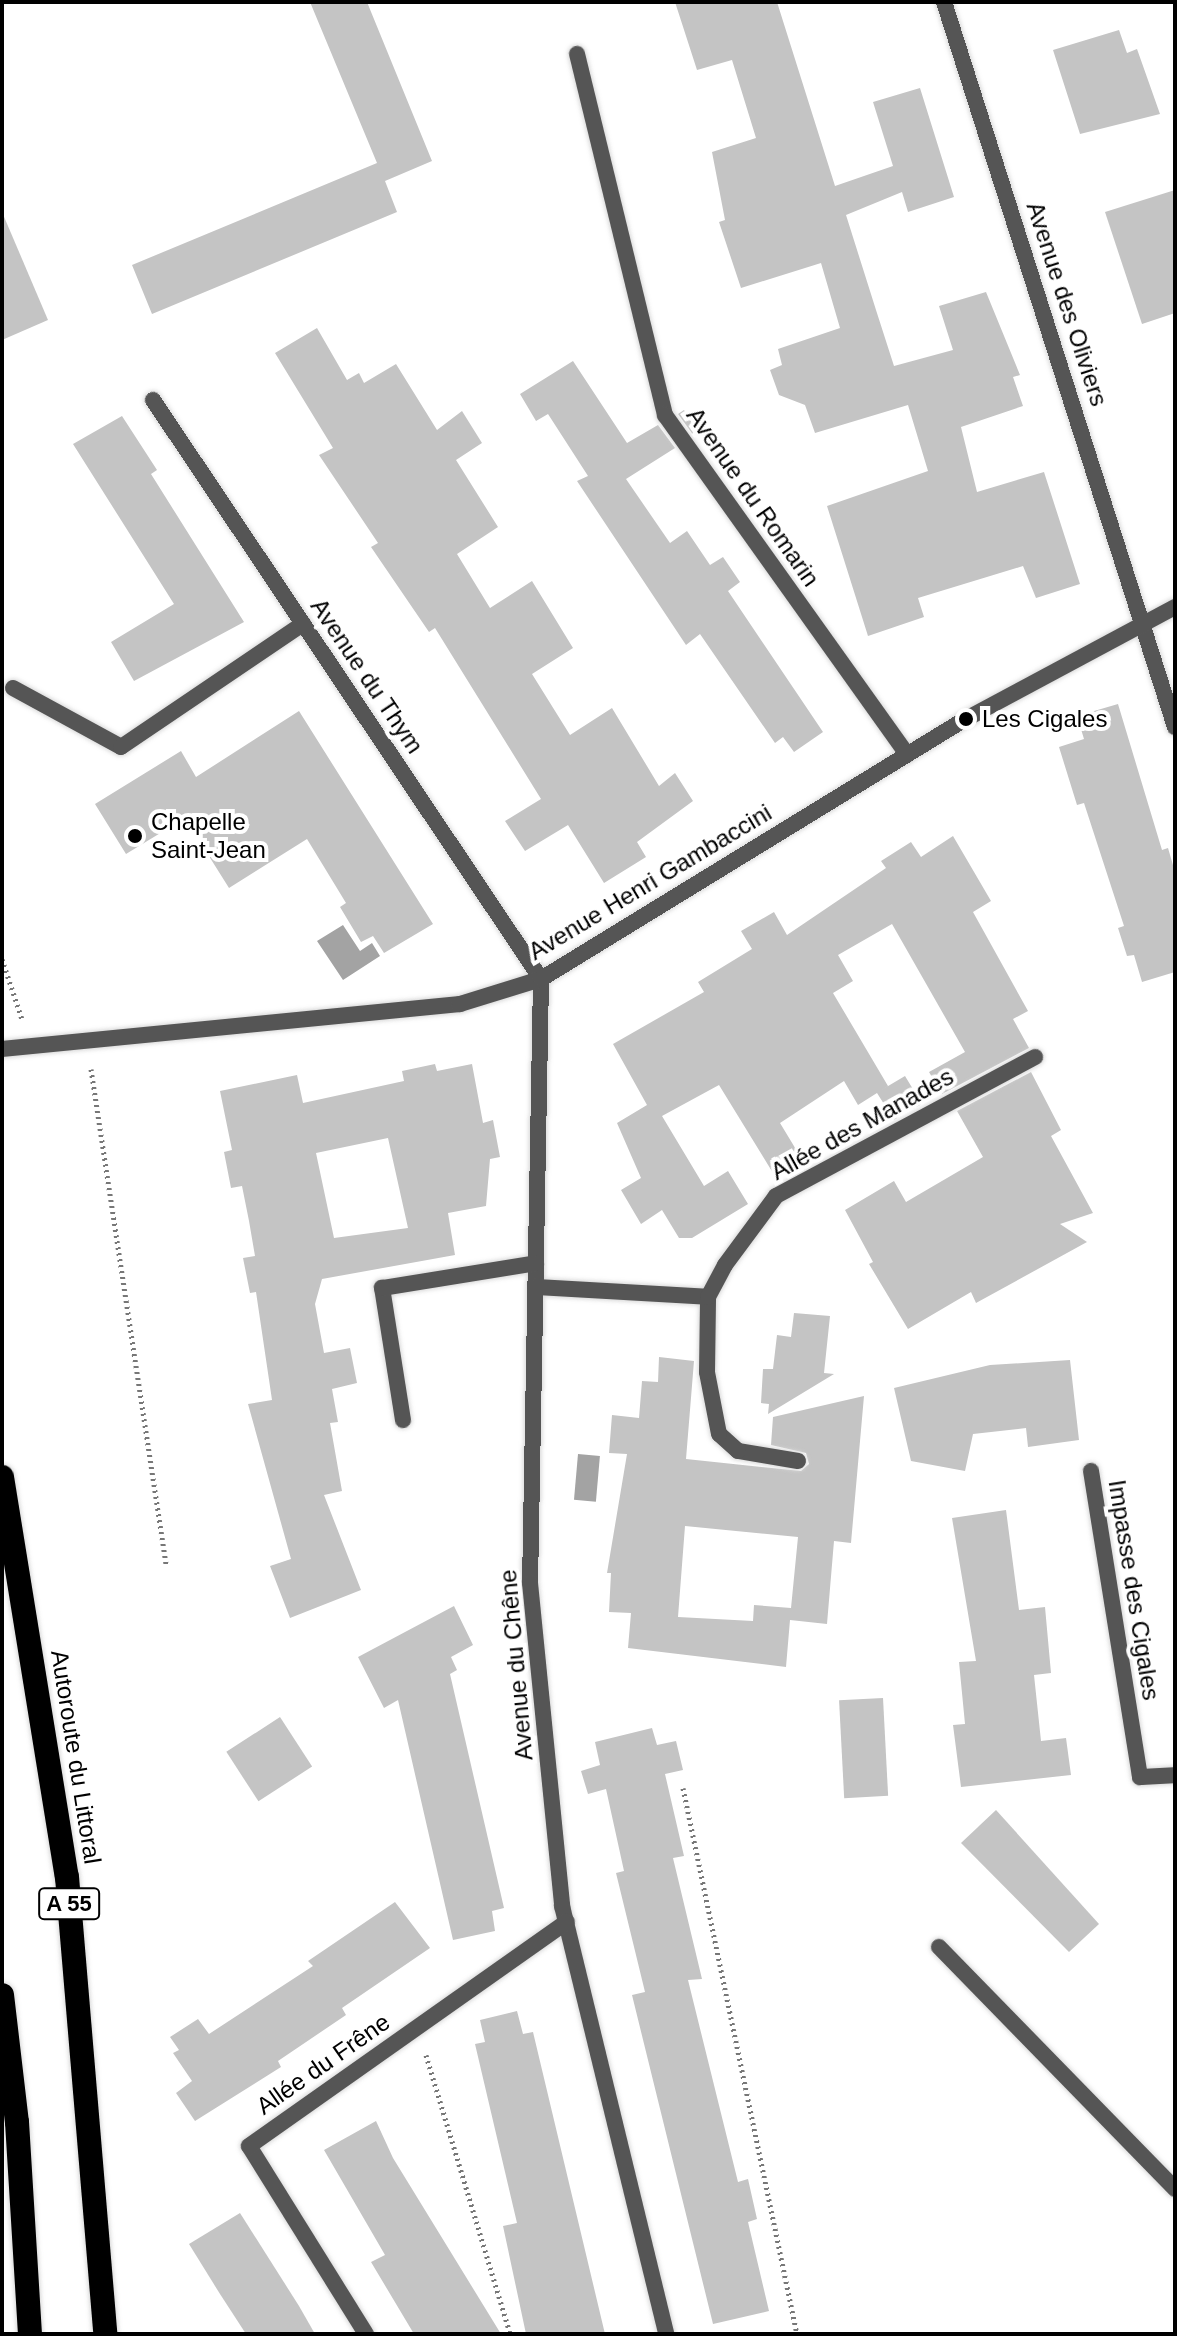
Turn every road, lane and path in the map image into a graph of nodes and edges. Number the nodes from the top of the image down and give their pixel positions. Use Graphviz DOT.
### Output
graph roads {
  1 [pos="944,2"];
  2 [pos="577,54"];
  3 [pos="153,400"];
  4 [pos="1175,607"];
  5 [pos="1141,623"];
  6 [pos="303,624"];
  7 [pos="13,688"];
  8 [pos="1175,727"];
  9 [pos="907,754"];
  10 [pos="2,959"];
  11 [pos="541,979"];
  12 [pos="88,1040"];
  13 [pos="31,1046"];
  14 [pos="2,1049"];
  15 [pos="1035,1057"];
  16 [pos="536,1263"];
  17 [pos="536,1287"];
  18 [pos="708,1297"];
  19 [pos="403,1420"];
  20 [pos="798,1461"];
  21 [pos="1091,1471"];
  22 [pos="2,1477"];
  23 [pos="166,1564"];
  24 [pos="1175,1775"];
  25 [pos="683,1788"];
  26 [pos="567,1922"];
  27 [pos="939,1947"];
  28 [pos="2,1995"];
  29 [pos="418,2027"];
  30 [pos="1175,2189"];
  31 [pos="30,2334"];
  32 [pos="105,2334"];
  33 [pos="366,2334"];
  34 [pos="510,2334"];
  35 [pos="666,2334"];
  36 [pos="797,2334"];
  1 -- 5 [label="street, Avenue des Oliviers"];
  2 -- 9 [label="street, Avenue du Romarin"];
  3 -- 6 [label="street, Avenue du Thym"];
  4 -- 5 [label="street, Avenue Henri Gambaccini"];
  5 -- 8 [label="street, Avenue des Oliviers"];
  5 -- 9 [label="street, Avenue Henri Gambaccini"];
  6 -- 7 [label="street"];
  6 -- 11 [label="street, Avenue du Thym"];
  9 -- 11 [label="street, Avenue Henri Gambaccini"];
  10 -- 13 [label="path"];
  11 -- 12 [label="street, Avenue Henri Gambaccini"];
  11 -- 16 [label="street, Avenue du Chêne"];
  12 -- 13 [label="street, Avenue Henri Gambaccini"];
  12 -- 23 [label="path"];
  13 -- 14 [label="street, Avenue Henri Gambaccini"];
  15 -- 18 [label="street, Allée des Manades"];
  16 -- 17 [label="street, Avenue du Chêne"];
  16 -- 19 [label="street"];
  17 -- 18 [label="street"];
  17 -- 26 [label="street, Avenue du Chêne"];
  18 -- 20 [label="street"];
  21 -- 24 [label="street, Impasse des Cigales"];
  22 -- 32 [label="highway, Autoroute du Littoral / A 55"];
  25 -- 36 [label="path"];
  26 -- 29 [label="street, Allée du Frêne"];
  26 -- 35 [label="street, Avenue du Chêne"];
  27 -- 30 [label="street"];
  28 -- 31 [label="highway"];
  29 -- 33 [label="street, Allée du Frêne"];
  29 -- 34 [label="path"];
}
